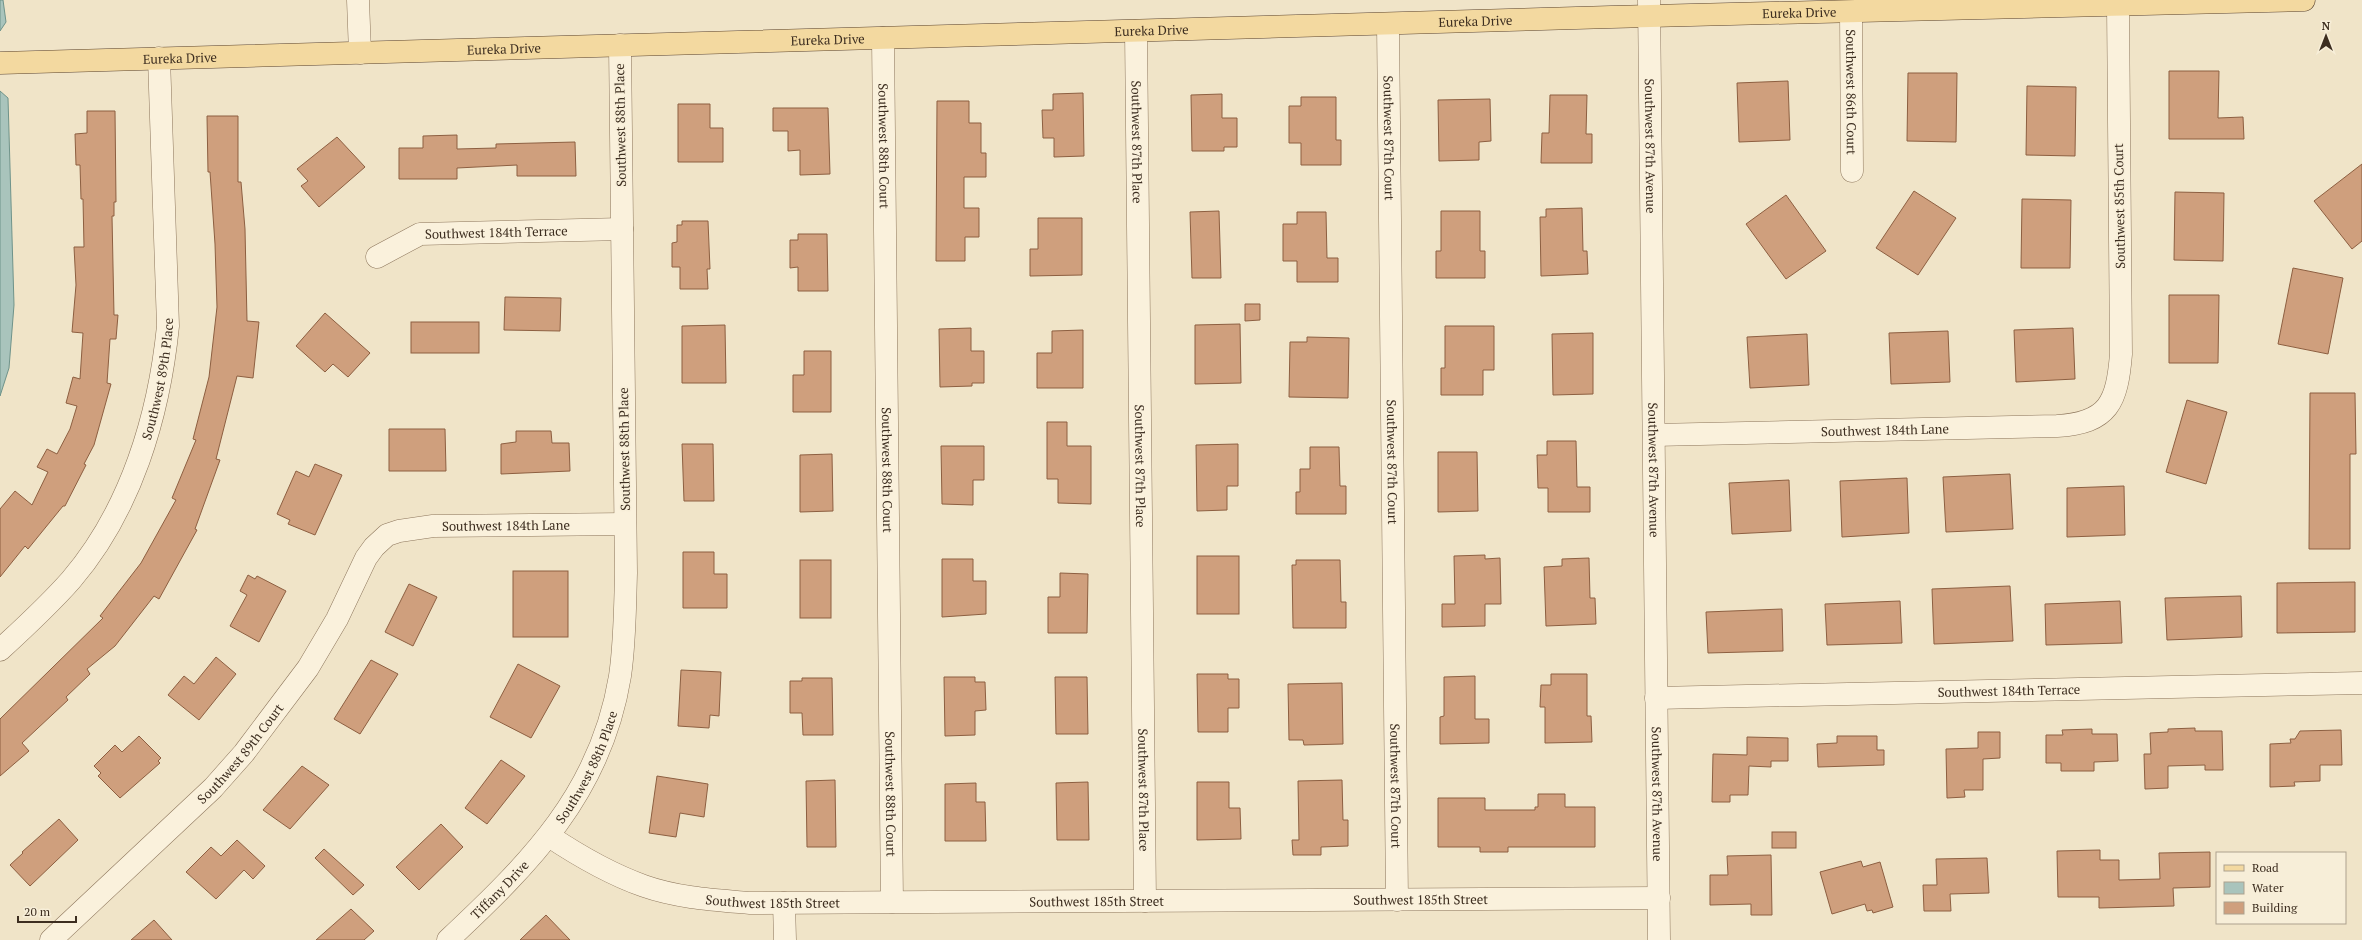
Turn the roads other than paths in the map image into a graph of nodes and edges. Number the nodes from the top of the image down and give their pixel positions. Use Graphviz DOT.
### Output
graph roads {
  1 [pos="358,0"];
  2 [pos="2304,0"];
  3 [pos="1930,5"];
  4 [pos="2118,5"];
  5 [pos="1649,8"];
  6 [pos="1851,12"];
  7 [pos="1388,24"];
  8 [pos="1136,31"];
  9 [pos="883,38"];
  10 [pos="620,45"];
  11 [pos="360,53"];
  12 [pos="159,58"];
  13 [pos="0,63"];
  14 [pos="1852,171"];
  15 [pos="622,229"];
  16 [pos="377,257"];
  17 [pos="2110,405"];
  18 [pos="1654,436"];
  19 [pos="625,524"];
  20 [pos="387,535"];
  21 [pos="0,650"];
  22 [pos="2362,683"];
  23 [pos="1656,698"];
  24 [pos="549,836"];
  25 [pos="1659,898"];
  26 [pos="1397,900"];
  27 [pos="1145,901"];
  28 [pos="892,902"];
  29 [pos="784,903"];
  30 [pos="51,940"];
  31 [pos="448,940"];
  32 [pos="785,940"];
  33 [pos="1659,940"];
  1 -- 11 [label="street"];
  2 -- 4 [label="main road, Eureka Drive"];
  3 -- 4 [label="main road, Eureka Drive"];
  3 -- 6 [label="main road, Eureka Drive"];
  4 -- 17 [label="street, Southwest 85th Court"];
  5 -- 6 [label="main road, Eureka Drive"];
  5 -- 7 [label="main road, Eureka Drive"];
  5 -- 18 [label="street, Southwest 87th Avenue"];
  6 -- 14 [label="street, Southwest 86th Court"];
  7 -- 8 [label="main road, Eureka Drive"];
  7 -- 26 [label="street, Southwest 87th Court"];
  8 -- 9 [label="main road, Eureka Drive"];
  8 -- 27 [label="street, Southwest 87th Place"];
  9 -- 10 [label="main road, Eureka Drive"];
  9 -- 28 [label="street, Southwest 88th Court"];
  10 -- 11 [label="main road, Eureka Drive"];
  10 -- 15 [label="street, Southwest 88th Place"];
  11 -- 12 [label="main road, Eureka Drive"];
  12 -- 13 [label="main road, Eureka Drive"];
  12 -- 21 [label="street, Southwest 89th Place"];
  15 -- 16 [label="street, Southwest 184th Terrace"];
  15 -- 19 [label="street, Southwest 88th Place"];
  17 -- 18 [label="street, Southwest 184th Lane"];
  18 -- 23 [label="street, Southwest 87th Avenue"];
  19 -- 20 [label="street, Southwest 184th Lane"];
  19 -- 24 [label="street, Southwest 88th Place"];
  20 -- 30 [label="street, Southwest 89th Court"];
  22 -- 23 [label="street, Southwest 184th Terrace"];
  23 -- 25 [label="street, Southwest 87th Avenue"];
  24 -- 29 [label="street, Southwest 185th Street"];
  24 -- 31 [label="street, Tiffany Drive"];
  25 -- 26 [label="street, Southwest 185th Street"];
  25 -- 33 [label="street, Southwest 87th Avenue"];
  26 -- 27 [label="street, Southwest 185th Street"];
  27 -- 28 [label="street, Southwest 185th Street"];
  28 -- 29 [label="street, Southwest 185th Street"];
  29 -- 32 [label="street"];
}
